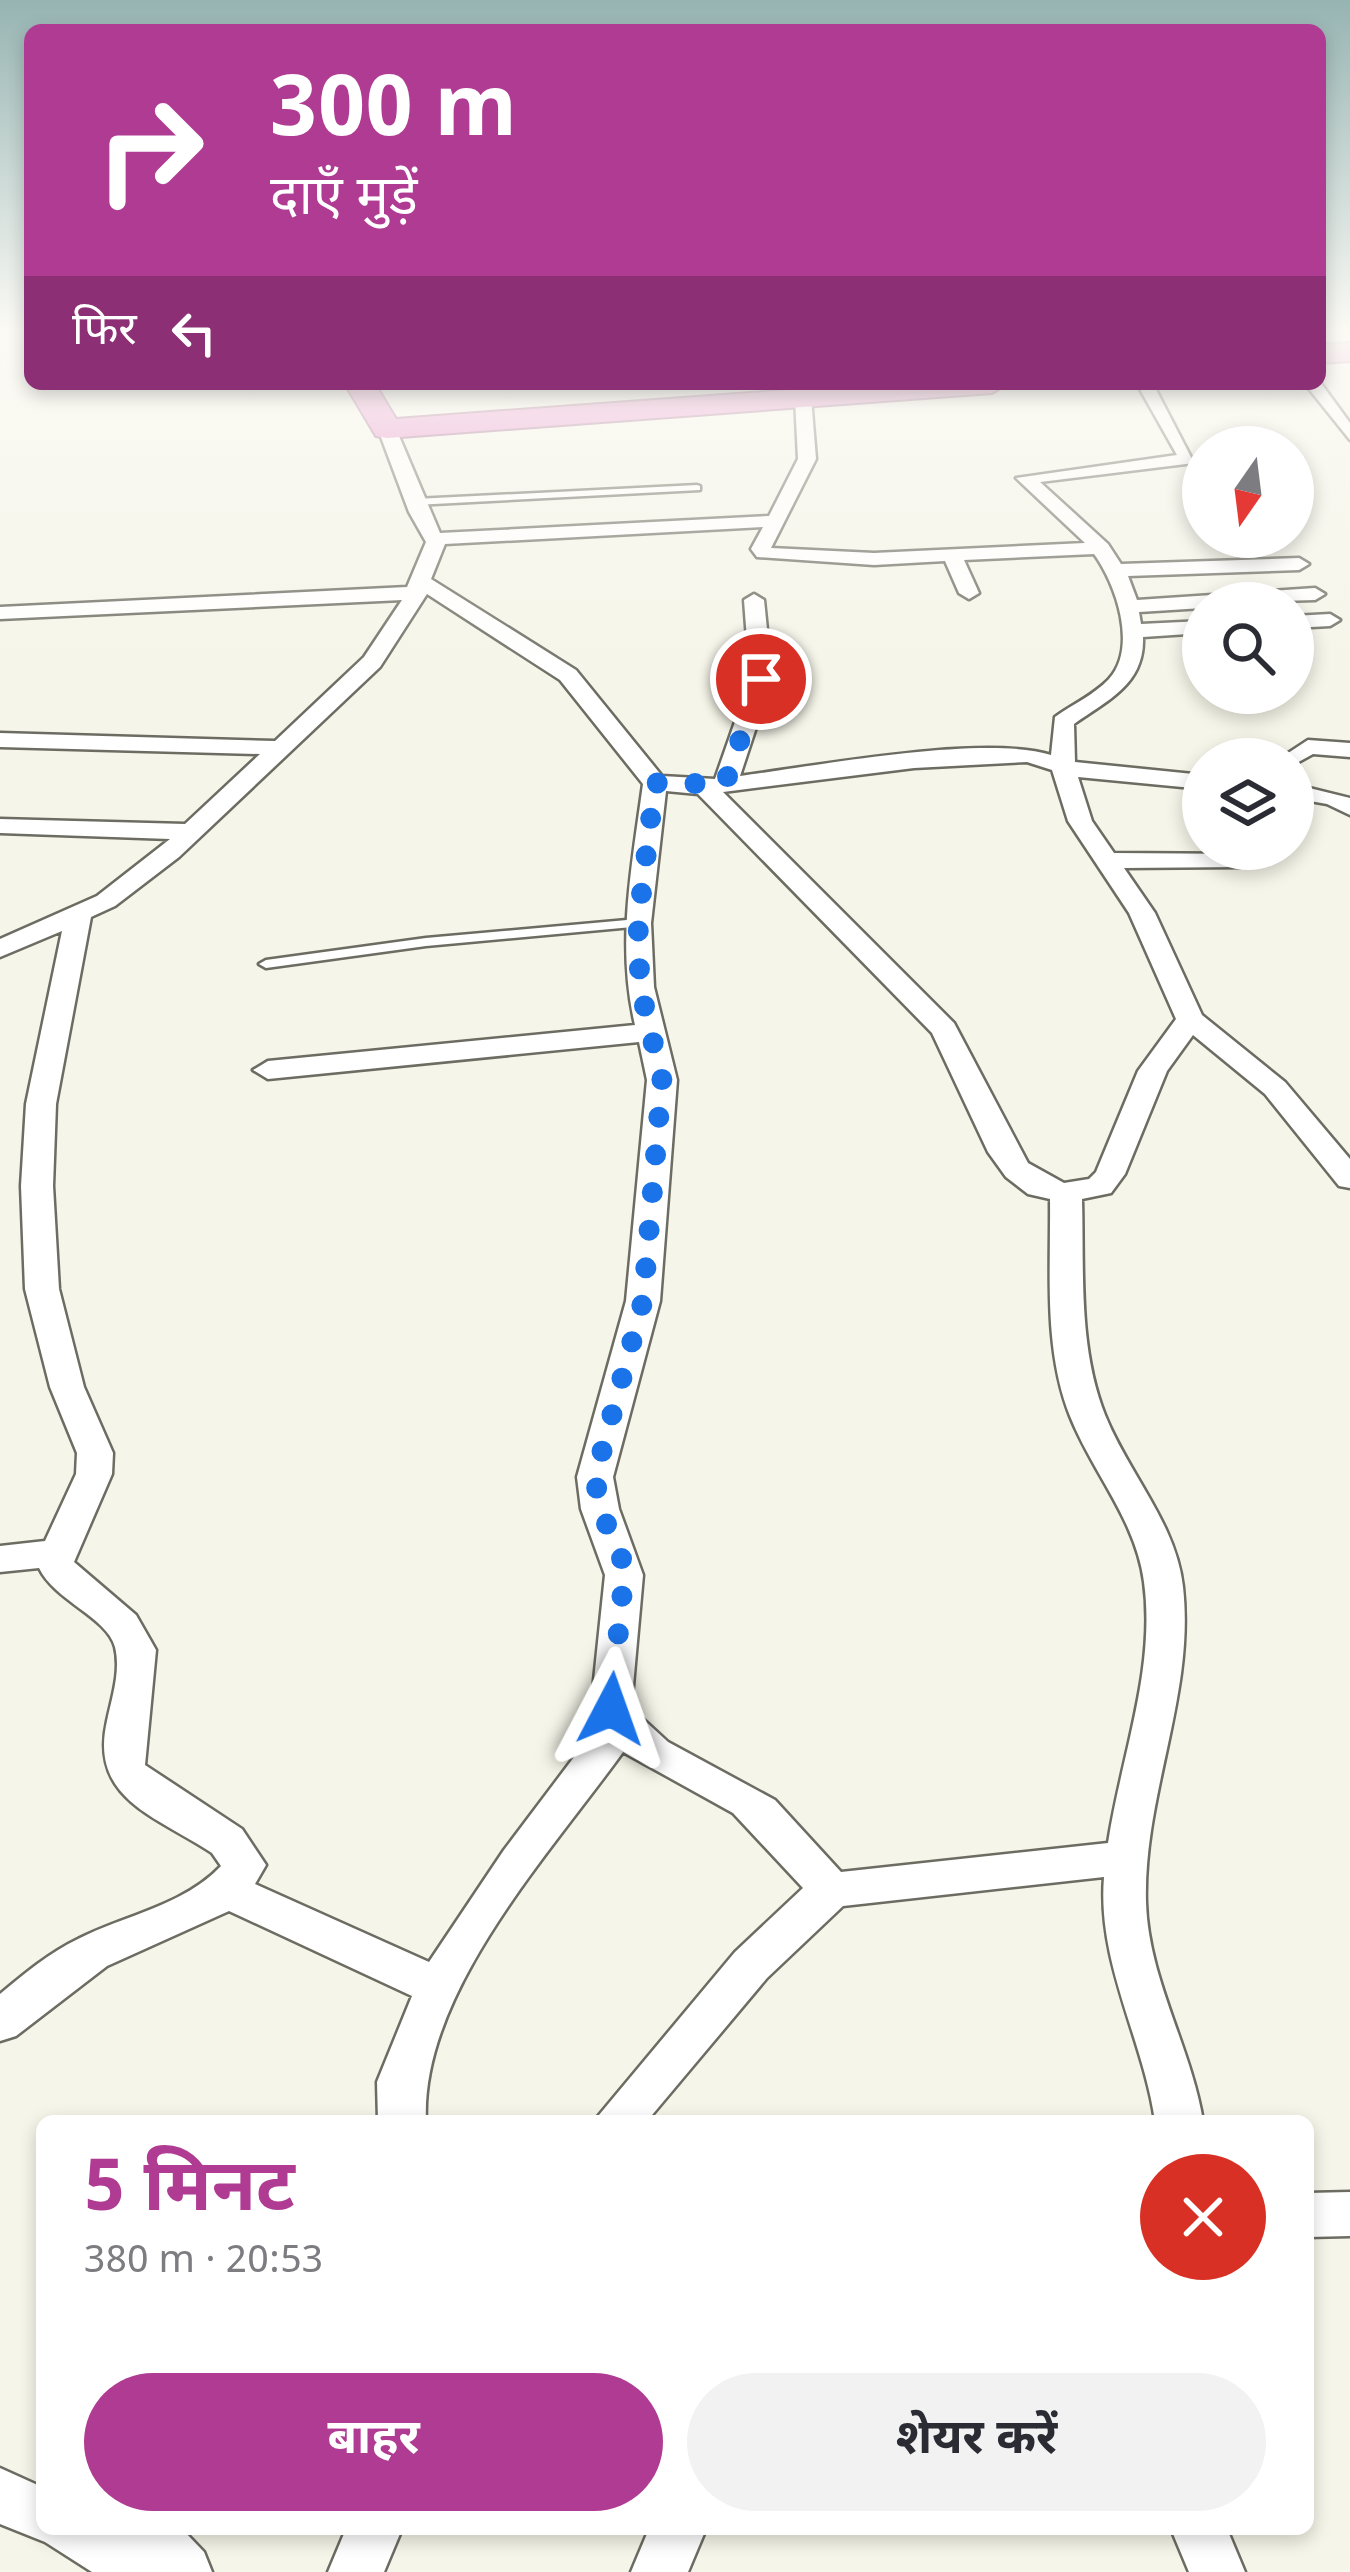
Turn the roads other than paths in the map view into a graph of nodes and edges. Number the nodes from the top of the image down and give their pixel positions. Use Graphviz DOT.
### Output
graph roads {
  1 [pos="393,447"];
  2 [pos="806,447"];
  3 [pos="1181,447"];
  4 [pos="698,488"];
  5 [pos="415,502"];
  6 [pos="776,520"];
  7 [pos="946,530"];
  8 [pos="877,531"];
  9 [pos="434,539"];
  10 [pos="1101,548"];
  11 [pos="958,556"];
  12 [pos="874,559"];
  13 [pos="1008,569"];
  14 [pos="1123,582"];
  15 [pos="419,588"];
  16 [pos="969,592"];
  17 [pos="754,599"];
  18 [pos="0,613"];
  19 [pos="1330,620"];
  20 [pos="1314,621"];
  21 [pos="1182,628"];
  22 [pos="1132,632"];
  23 [pos="0,740"];
  24 [pos="279,748"];
  25 [pos="1314,748"];
  26 [pos="1350,750"];
  27 [pos="1063,767"];
  28 [pos="1182,780"];
  29 [pos="655,783"];
  30 [pos="715,786"];
  31 [pos="1314,795"];
  32 [pos="1350,808"];
  33 [pos="0,826"];
  34 [pos="190,832"];
  35 [pos="1182,860"];
  36 [pos="1103,861"];
  37 [pos="79,914"];
  38 [pos="638,922"];
  39 [pos="0,949"];
  40 [pos="266,964"];
  41 [pos="1190,1019"];
  42 [pos="651,1032"];
  43 [pos="268,1070"];
  44 [pos="1350,1179"];
  45 [pos="1066,1192"];
  46 [pos="56,1553"];
  47 [pos="0,1559"];
  48 [pos="619,1727"];
  49 [pos="1126,1858"];
  50 [pos="228,1891"];
  51 [pos="831,1892"];
  52 [pos="436,1986"];
  53 [pos="0,2022"];
  54 [pos="402,2115"];
  55 [pos="624,2115"];
  56 [pos="1179,2115"];
  57 [pos="1350,2214"];
  58 [pos="1314,2216"];
  59 [pos="0,2495"];
  60 [pos="36,2513"];
  61 [pos="79,2535"];
  62 [pos="148,2535"];
  63 [pos="371,2535"];
  64 [pos="675,2535"];
  65 [pos="1202,2535"];
  66 [pos="150,2572"];
  67 [pos="184,2572"];
  68 [pos="356,2572"];
  69 [pos="659,2572"];
  70 [pos="1217,2572"];
  1 -- 5 [label="street"];
  2 -- 6 [label="street"];
  3 -- 10 [label="street"];
  4 -- 5 [label="lane"];
  5 -- 9 [label="street"];
  6 -- 9 [label="street"];
  6 -- 12 [label="street"];
  7 -- 11 [label="street"];
  8 -- 12 [label="street"];
  9 -- 15 [label="street"];
  10 -- 11 [label="street"];
  10 -- 14 [label="street"];
  11 -- 12 [label="street"];
  11 -- 16 [label="street"];
  13 -- 14 [label="street"];
  14 -- 14 [label="street"];
  14 -- 22 [label="street"];
  15 -- 18 [label="street"];
  15 -- 24 [label="street"];
  15 -- 29 [label="street"];
  17 -- 30 [label="street"];
  19 -- 20 [label="street"];
  21 -- 22 [label="street"];
  22 -- 27 [label="street"];
  23 -- 24 [label="street"];
  24 -- 34 [label="street"];
  25 -- 26 [label="street"];
  27 -- 28 [label="street"];
  27 -- 30 [label="street"];
  27 -- 36 [label="street"];
  29 -- 30 [label="street"];
  29 -- 38 [label="street"];
  30 -- 45 [label="street"];
  31 -- 32 [label="street"];
  33 -- 34 [label="street"];
  34 -- 37 [label="street"];
  35 -- 36 [label="street"];
  36 -- 41 [label="street"];
  37 -- 39 [label="street"];
  37 -- 46 [label="street"];
  38 -- 40 [label="lane"];
  38 -- 42 [label="street"];
  41 -- 44 [label="street"];
  41 -- 45 [label="street"];
  42 -- 43 [label="street"];
  42 -- 48 [label="street"];
  45 -- 49 [label="street"];
  46 -- 47 [label="street"];
  46 -- 50 [label="street"];
  48 -- 51 [label="street"];
  48 -- 52 [label="street"];
  49 -- 51 [label="street"];
  49 -- 56 [label="street"];
  50 -- 52 [label="street"];
  50 -- 53 [label="street"];
  51 -- 55 [label="street"];
  52 -- 54 [label="street"];
  57 -- 58 [label="street"];
  59 -- 60 [label="street"];
  61 -- 66 [label="street"];
  62 -- 67 [label="street"];
  63 -- 68 [label="street"];
  64 -- 69 [label="street"];
  65 -- 70 [label="street"];
}
